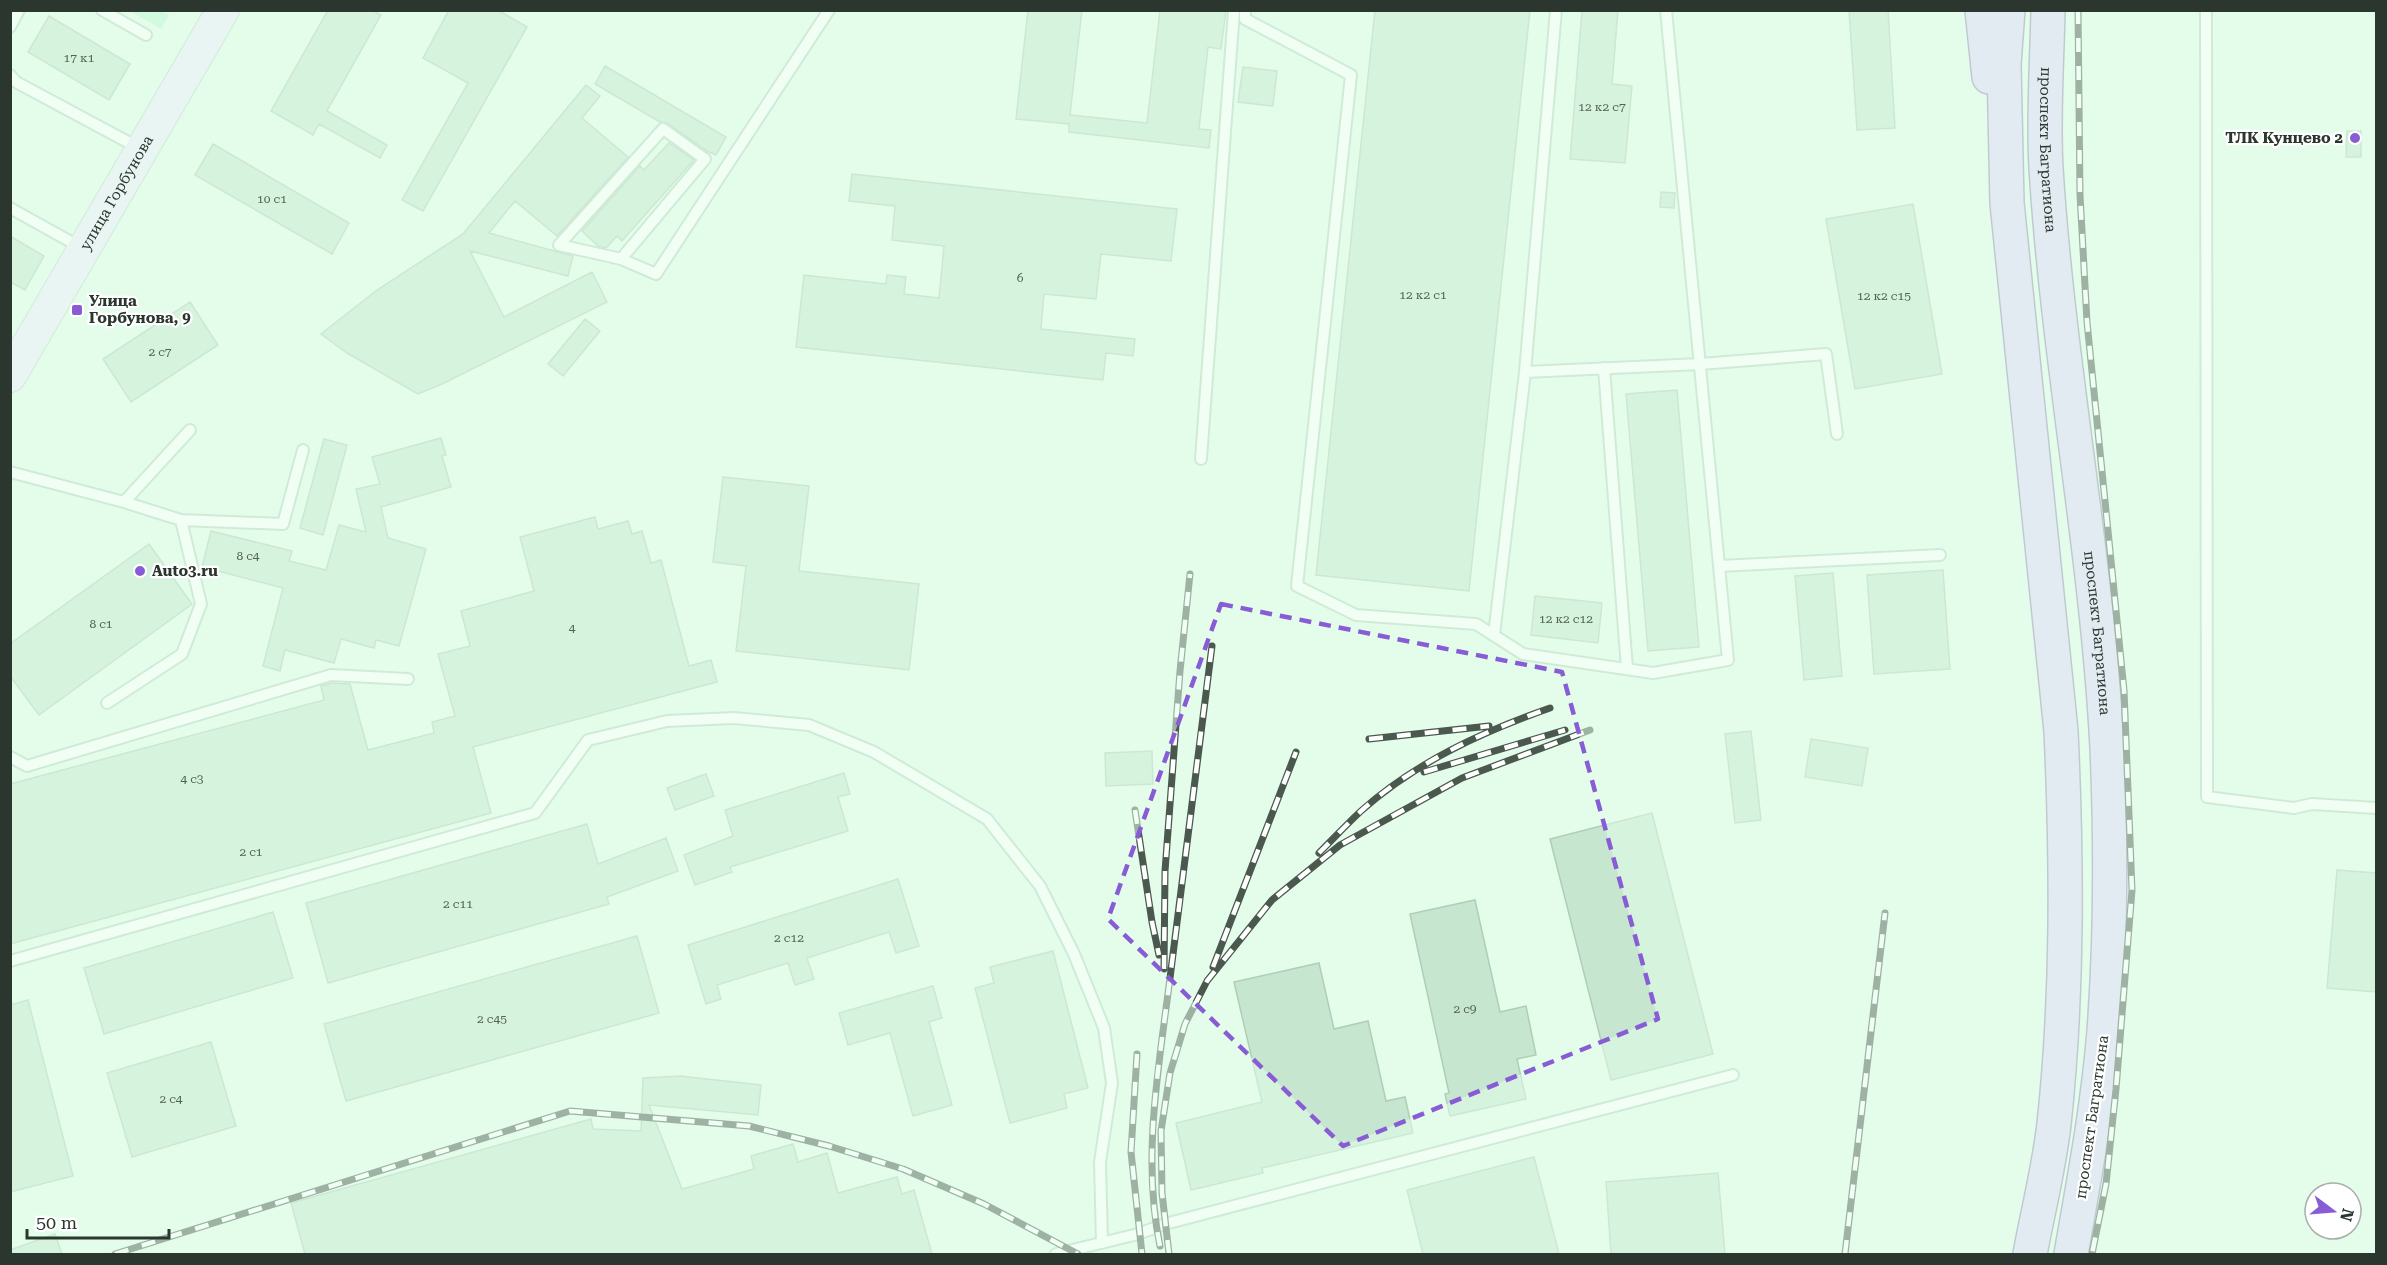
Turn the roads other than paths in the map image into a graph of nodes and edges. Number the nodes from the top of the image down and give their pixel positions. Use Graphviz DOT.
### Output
graph roads {
  1 [pos="19,10"];
  2 [pos="102,10"];
  3 [pos="830,10"];
  4 [pos="1234,10"];
  5 [pos="1245,10"];
  6 [pos="1556,10"];
  7 [pos="1666,10"];
  8 [pos="1982,10"];
  9 [pos="2008,10"];
  10 [pos="2048,10"];
  11 [pos="2206,10"];
  12 [pos="218,12"];
  13 [pos="10,27"];
  14 [pos="146,35"];
  15 [pos="10,75"];
  16 [pos="142,149"];
  17 [pos="2007,203"];
  18 [pos="10,208"];
  19 [pos="84,249"];
  20 [pos="621,259"];
  21 [pos="1700,364"];
  22 [pos="1604,368"];
  23 [pos="1525,372"];
  24 [pos="10,376"];
  25 [pos="190,430"];
  26 [pos="1837,434"];
  27 [pos="303,450"];
  28 [pos="1201,459"];
  29 [pos="10,472"];
  30 [pos="124,502"];
  31 [pos="181,520"];
  32 [pos="1940,555"];
  33 [pos="1719,566"];
  34 [pos="1494,635"];
  35 [pos="1627,669"];
  36 [pos="408,679"];
  37 [pos="107,703"];
  38 [pos="10,757"];
  39 [pos="2376,808"];
  40 [pos="10,961"];
  41 [pos="1733,1075"];
  42 [pos="1102,1243"];
  43 [pos="1056,1254"];
  44 [pos="2030,1254"];
  45 [pos="2072,1254"];
  1 -- 13 [label="lane"];
  2 -- 14 [label="lane"];
  3 -- 20 [label="lane"];
  4 -- 28 [label="lane"];
  5 -- 34 [label="lane"];
  6 -- 23 [label="lane"];
  7 -- 21 [label="lane"];
  8 -- 17 [label="main road"];
  9 -- 17 [label="main road"];
  10 -- 45 [label="main road, проспект Багратиона"];
  11 -- 39 [label="lane"];
  12 -- 16 [label="street, улица Горбунова"];
  15 -- 16 [label="lane"];
  16 -- 19 [label="street, улица Горбунова"];
  17 -- 44 [label="main road"];
  18 -- 19 [label="lane"];
  19 -- 24 [label="street, улица Горбунова"];
  20 -- 20 [label="lane"];
  21 -- 22 [label="lane"];
  21 -- 26 [label="lane"];
  21 -- 33 [label="lane"];
  22 -- 23 [label="lane"];
  22 -- 35 [label="lane"];
  23 -- 34 [label="lane"];
  25 -- 30 [label="lane"];
  27 -- 31 [label="lane"];
  29 -- 30 [label="lane"];
  30 -- 31 [label="lane"];
  31 -- 37 [label="lane"];
  32 -- 33 [label="lane"];
  33 -- 35 [label="lane"];
  34 -- 35 [label="lane"];
  36 -- 38 [label="lane"];
  40 -- 42 [label="lane"];
  41 -- 42 [label="lane"];
  42 -- 43 [label="lane"];
}
